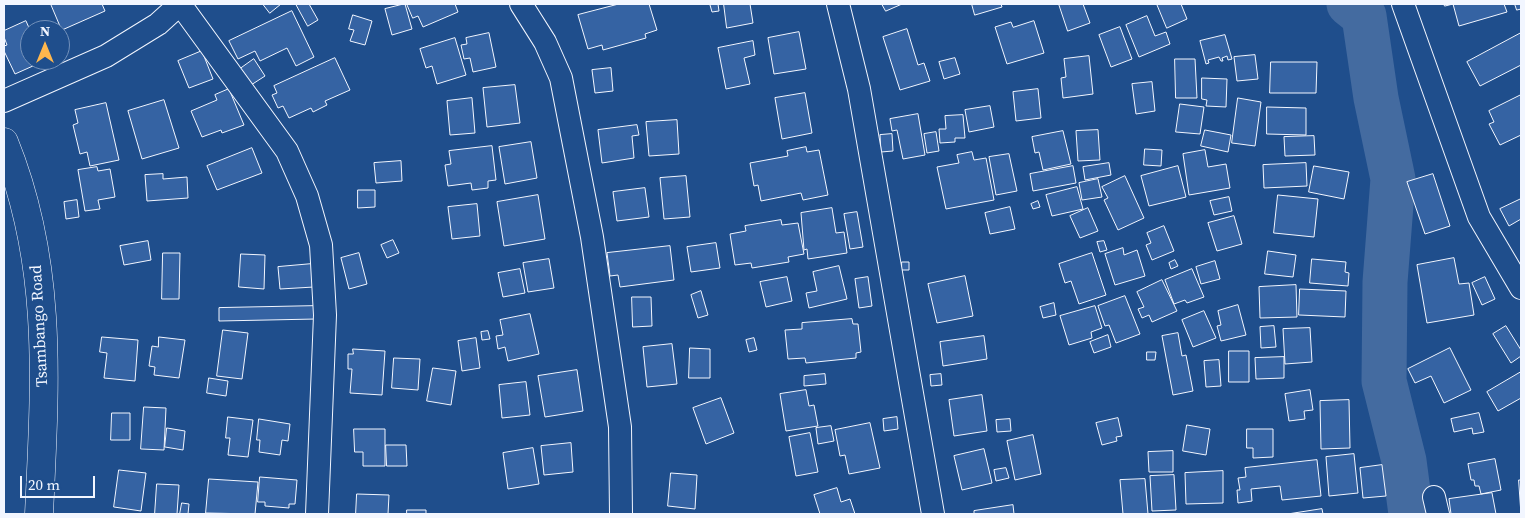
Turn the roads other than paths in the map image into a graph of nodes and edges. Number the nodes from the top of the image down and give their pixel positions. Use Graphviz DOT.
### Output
graph roads {
  1 [pos="180,4"];
  2 [pos="521,4"];
  3 [pos="838,4"];
  4 [pos="1403,4"];
  5 [pos="4,101"];
  6 [pos="4,142"];
  7 [pos="1521,288"];
  8 [pos="39,514"];
  9 [pos="318,514"];
  10 [pos="621,514"];
  11 [pos="933,514"];
  1 -- 5 [label="street"];
  1 -- 9 [label="street"];
  2 -- 10 [label="street"];
  3 -- 11 [label="street"];
  4 -- 7 [label="street"];
  6 -- 8 [label="street, Tsambango Road"];
}
